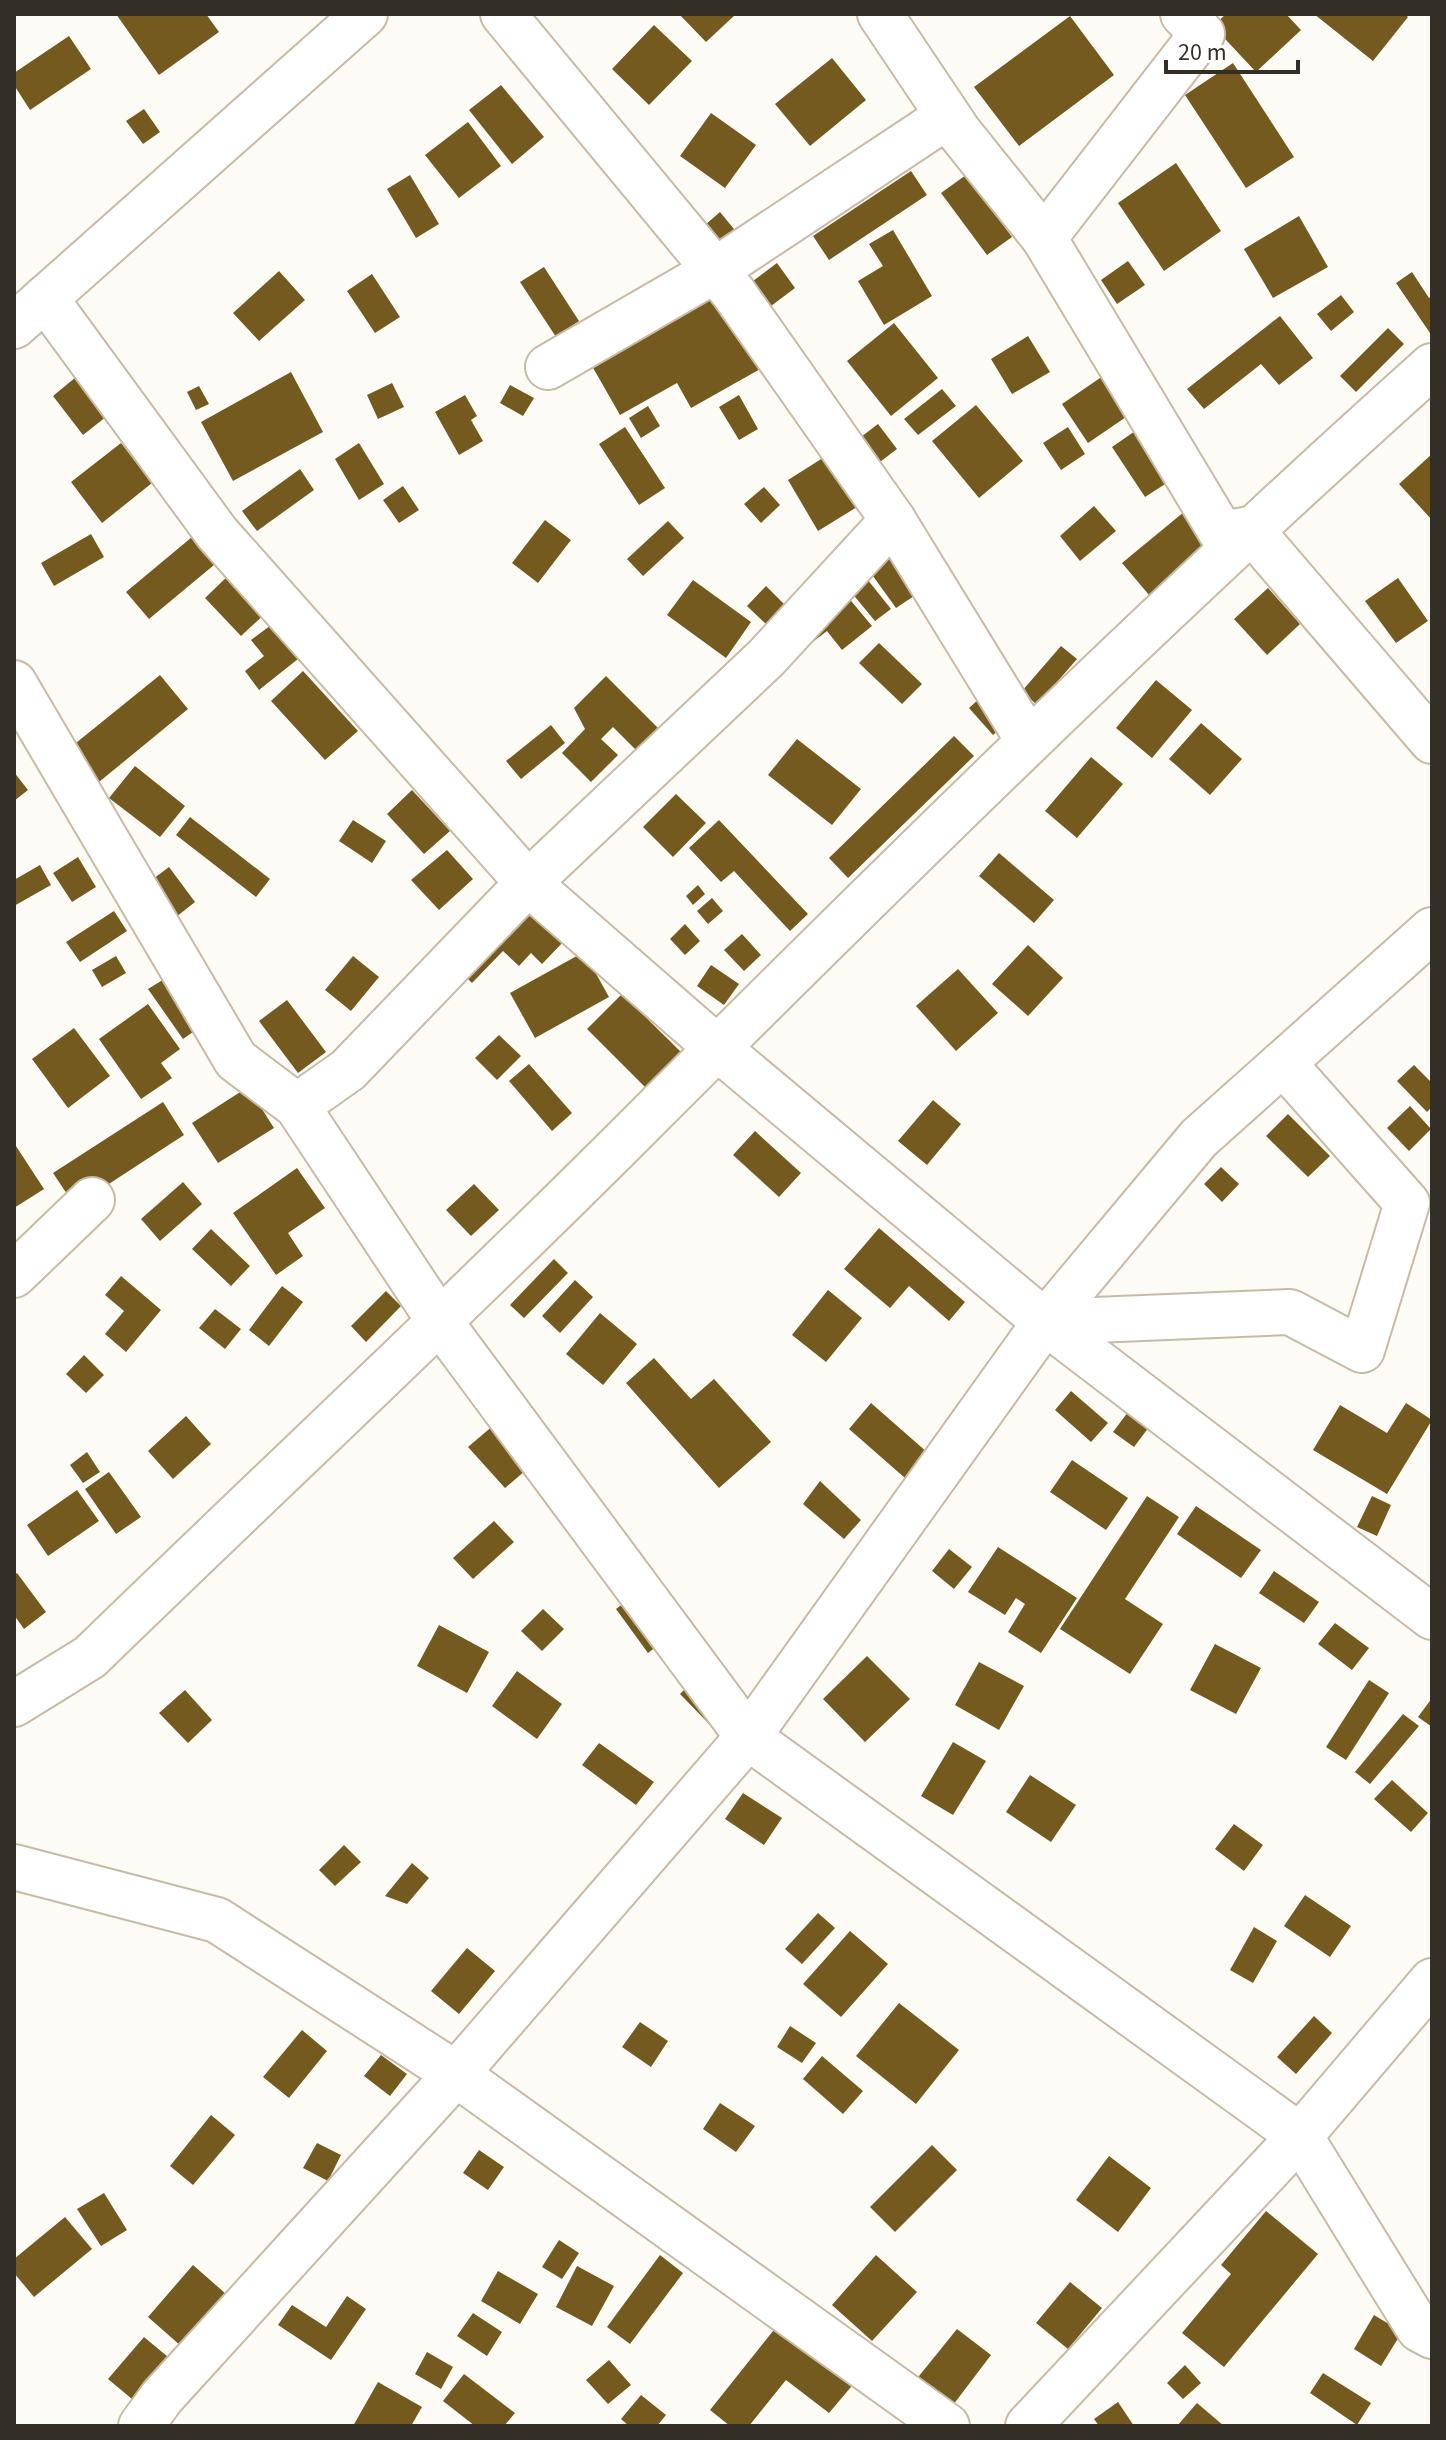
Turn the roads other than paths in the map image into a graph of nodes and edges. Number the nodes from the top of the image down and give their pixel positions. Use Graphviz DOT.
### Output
graph roads {
  1 [pos="365,14"];
  2 [pos="503,14"];
  3 [pos="880,14"];
  4 [pos="1183,14"];
  5 [pos="948,116"];
  6 [pos="1044,238"];
  7 [pos="714,271"];
  8 [pos="29,312"];
  9 [pos="1432,366"];
  10 [pos="548,367"];
  11 [pos="893,520"];
  12 [pos="1250,529"];
  13 [pos="14,683"];
  14 [pos="1028,740"];
  15 [pos="1432,741"];
  16 [pos="528,883"];
  17 [pos="1432,930"];
  18 [pos="715,1046"];
  19 [pos="1283,1063"];
  20 [pos="297,1106"];
  21 [pos="1420,1196"];
  22 [pos="92,1200"];
  23 [pos="14,1275"];
  24 [pos="438,1319"];
  25 [pos="1045,1322"];
  26 [pos="1432,1617"];
  27 [pos="14,1704"];
  28 [pos="748,1737"];
  29 [pos="14,1867"];
  30 [pos="1432,1981"];
  31 [pos="456,2074"];
  32 [pos="1300,2136"];
  33 [pos="1432,2336"];
  34 [pos="164,2416"];
  35 [pos="947,2426"];
  36 [pos="1028,2426"];
  1 -- 8 [label="street"];
  2 -- 7 [label="street"];
  3 -- 5 [label="street"];
  4 -- 6 [label="street"];
  5 -- 6 [label="street"];
  5 -- 7 [label="street"];
  6 -- 12 [label="street"];
  7 -- 10 [label="street"];
  7 -- 11 [label="street"];
  8 -- 16 [label="street"];
  9 -- 12 [label="street"];
  11 -- 14 [label="street"];
  11 -- 16 [label="street"];
  12 -- 14 [label="street"];
  12 -- 15 [label="street"];
  13 -- 20 [label="street"];
  14 -- 18 [label="street"];
  16 -- 18 [label="street"];
  16 -- 20 [label="street"];
  17 -- 19 [label="street"];
  18 -- 24 [label="street"];
  18 -- 25 [label="street"];
  19 -- 21 [label="street"];
  19 -- 25 [label="street"];
  20 -- 24 [label="street"];
  21 -- 25 [label="street"];
  22 -- 23 [label="street"];
  24 -- 27 [label="street"];
  24 -- 28 [label="street"];
  25 -- 26 [label="street"];
  25 -- 28 [label="street"];
  28 -- 31 [label="street"];
  28 -- 32 [label="street"];
  29 -- 31 [label="street"];
  30 -- 32 [label="street"];
  31 -- 34 [label="street"];
  31 -- 35 [label="street"];
  32 -- 33 [label="street"];
  32 -- 36 [label="street"];
}
